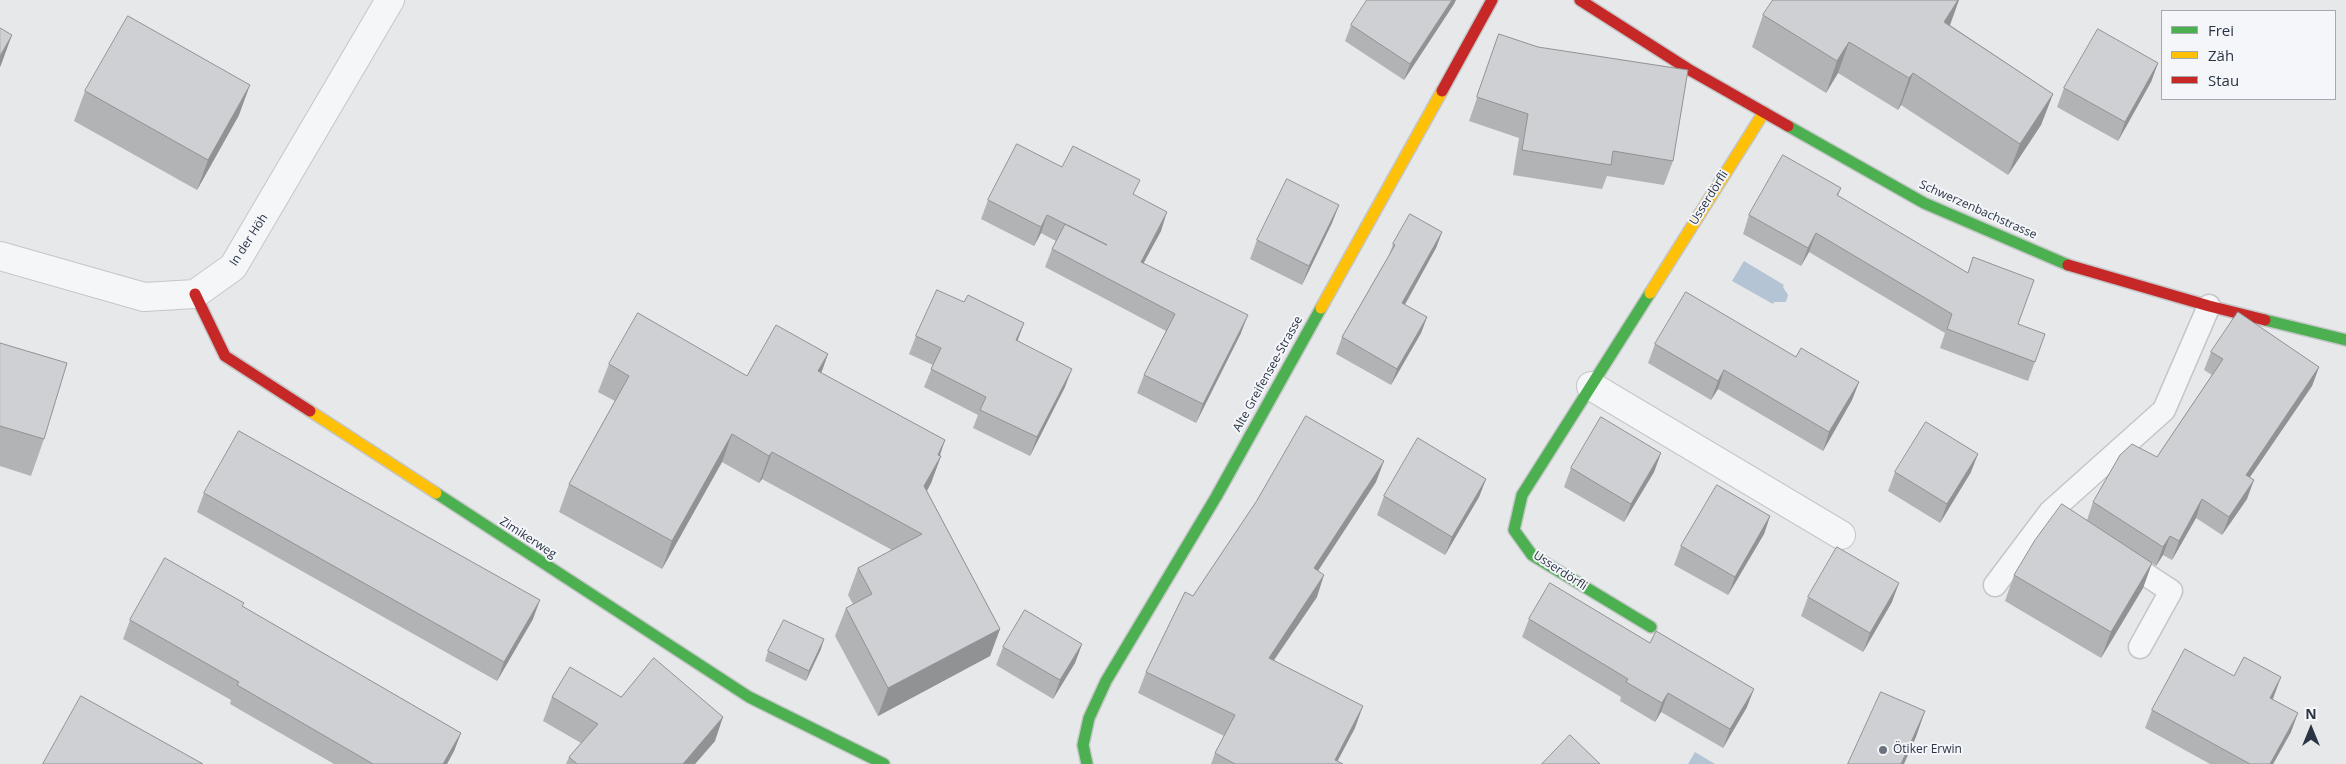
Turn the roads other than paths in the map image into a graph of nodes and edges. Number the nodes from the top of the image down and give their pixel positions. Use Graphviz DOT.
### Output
graph roads {
  1 [pos="390,0"];
  2 [pos="1492,0"];
  3 [pos="1580,0"];
  4 [pos="1764,112"];
  5 [pos="0,256"];
  6 [pos="195,294"];
  7 [pos="2210,306"];
  8 [pos="2346,340"];
  9 [pos="1591,386"];
  10 [pos="1842,536"];
  11 [pos="2107,549"];
  12 [pos="1995,585"];
  13 [pos="1651,627"];
  14 [pos="2140,647"];
  15 [pos="884,764"];
  16 [pos="1087,764"];
  1 -- 6 [label="street, In der Höh"];
  2 -- 16 [label="street, Alte Greifensee-Strasse"];
  3 -- 4 [label="street, Schwerzenbachstrasse"];
  4 -- 7 [label="street, Schwerzenbachstrasse"];
  4 -- 9 [label="street, Usserdörfli"];
  5 -- 6 [label="street"];
  6 -- 15 [label="street, Zimikerweg"];
  7 -- 8 [label="street, Schwerzenbachstrasse"];
  7 -- 12 [label="lane"];
  9 -- 10 [label="street"];
  9 -- 13 [label="street, Usserdörfli"];
  11 -- 14 [label="lane"];
}
